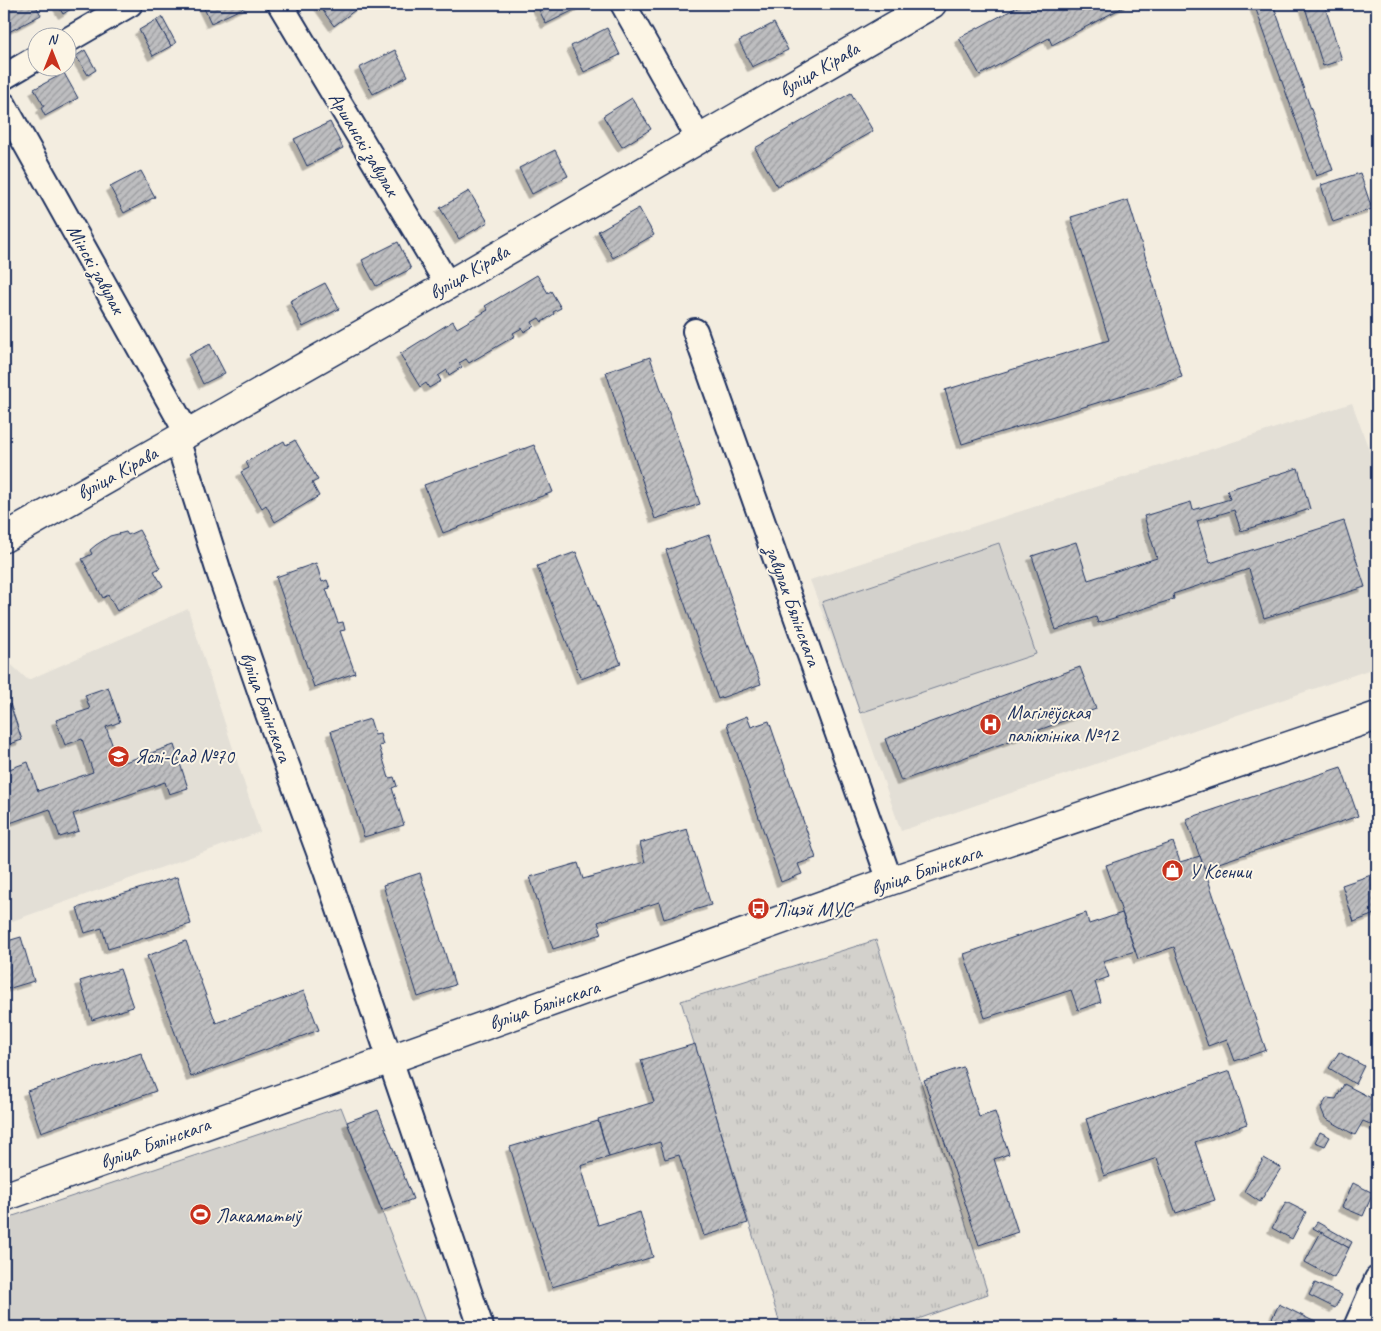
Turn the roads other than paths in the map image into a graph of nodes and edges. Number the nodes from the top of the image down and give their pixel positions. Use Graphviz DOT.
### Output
graph roads {
  1 [pos="130,4"];
  2 [pos="280,4"];
  3 [pos="623,4"];
  4 [pos="932,4"];
  5 [pos="78,34"];
  6 [pos="28,64"];
  7 [pos="4,77"];
  8 [pos="4,106"];
  9 [pos="699,139"];
  10 [pos="448,284"];
  11 [pos="695,330"];
  12 [pos="182,436"];
  13 [pos="4,538"];
  14 [pos="1377,716"];
  15 [pos="890,881"];
  16 [pos="391,1058"];
  17 [pos="4,1197"];
  18 [pos="1377,1279"];
  19 [pos="481,1327"];
  20 [pos="1356,1327"];
  1 -- 5 [label="street"];
  2 -- 10 [label="street, Аршанскі завулак"];
  3 -- 9 [label="street"];
  4 -- 9 [label="main road, вуліца Кірава"];
  6 -- 7 [label="street"];
  8 -- 12 [label="street, Мінскі завулак"];
  9 -- 10 [label="main road, вуліца Кірава"];
  10 -- 12 [label="main road, вуліца Кірава"];
  11 -- 15 [label="street, завулак Бялінскага"];
  12 -- 13 [label="main road, вуліца Кірава"];
  12 -- 16 [label="street, вуліца Бялінскага"];
  14 -- 15 [label="main road, вуліца Бялінскага"];
  15 -- 16 [label="main road, вуліца Бялінскага"];
  16 -- 17 [label="main road, вуліца Бялінскага"];
  16 -- 19 [label="street, вуліца Бялінскага"];
  18 -- 20 [label="street"];
}
